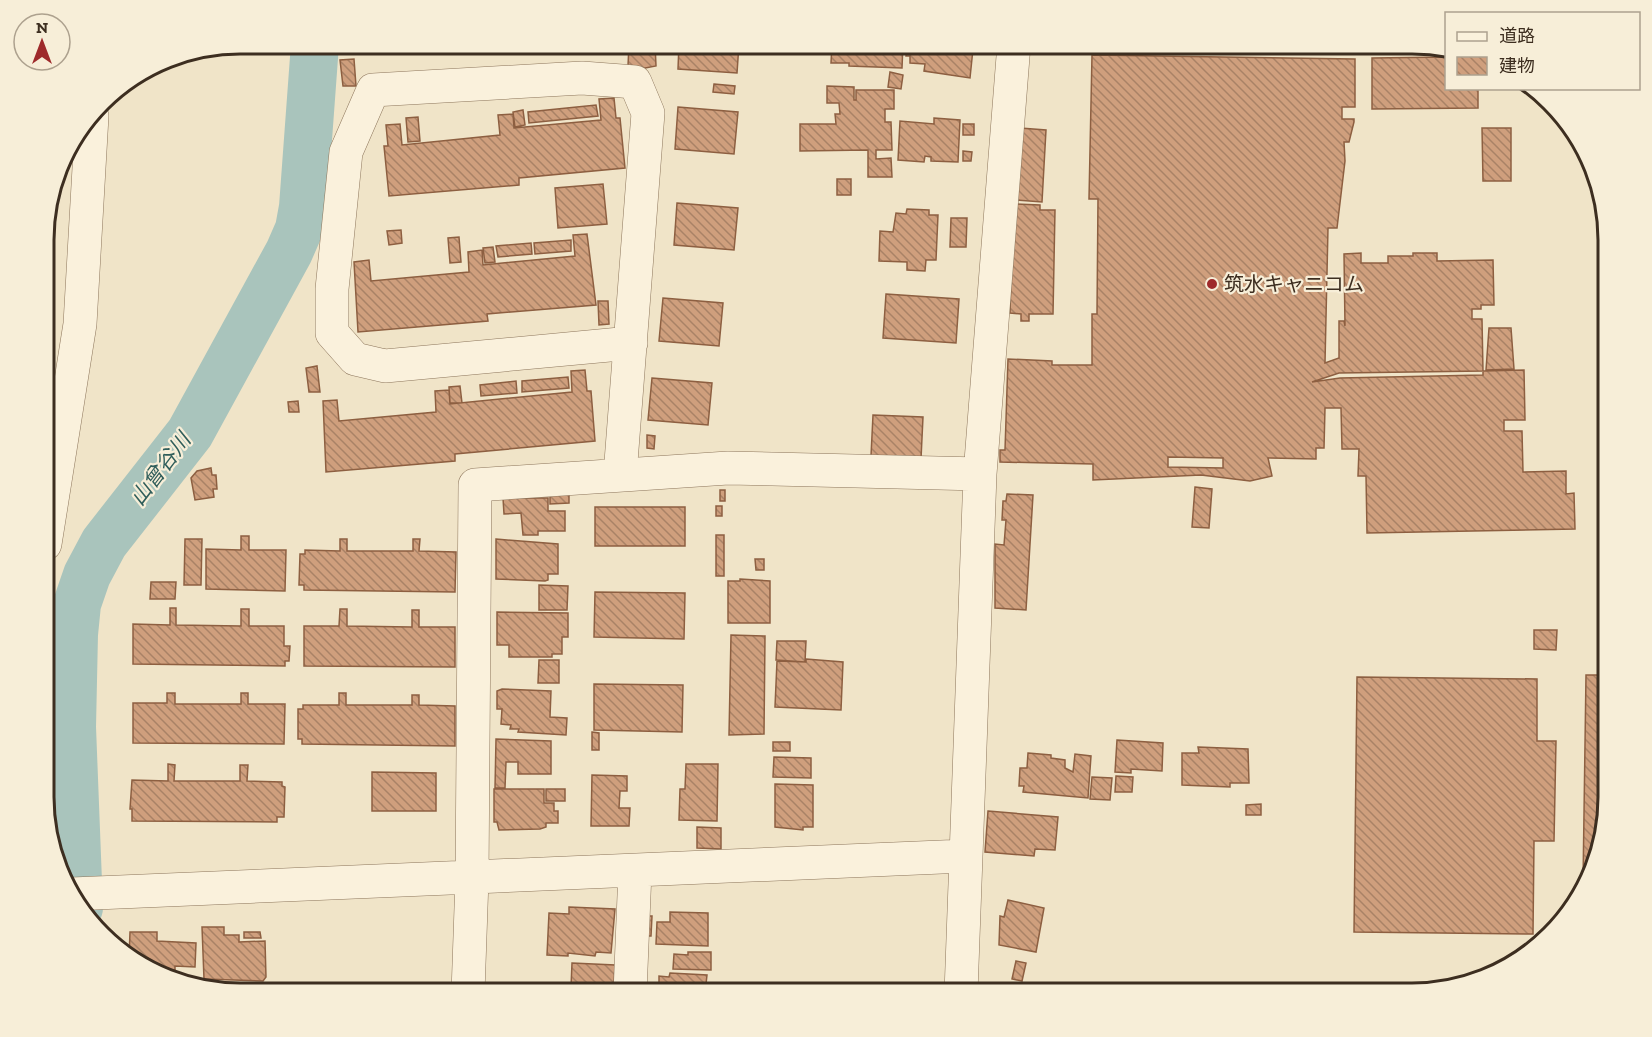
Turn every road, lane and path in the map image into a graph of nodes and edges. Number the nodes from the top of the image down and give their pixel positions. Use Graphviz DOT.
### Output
graph roads {
  1 [pos="1013,54"];
  2 [pos="91,128"];
  3 [pos="631,344"];
  4 [pos="980,474"];
  5 [pos="620,476"];
  6 [pos="54,487"];
  7 [pos="965,856"];
  8 [pos="635,872"];
  9 [pos="472,879"];
  10 [pos="82,894"];
  11 [pos="468,983"];
  12 [pos="630,983"];
  13 [pos="961,983"];
  1 -- 4 [label="street"];
  2 -- 6 [label="street"];
  3 -- 3 [label="street"];
  3 -- 5 [label="street"];
  4 -- 5 [label="street"];
  4 -- 7 [label="street"];
  5 -- 9 [label="street"];
  7 -- 8 [label="street"];
  7 -- 13 [label="street"];
  8 -- 9 [label="street"];
  8 -- 12 [label="street"];
  9 -- 10 [label="street"];
  9 -- 11 [label="street"];
}
